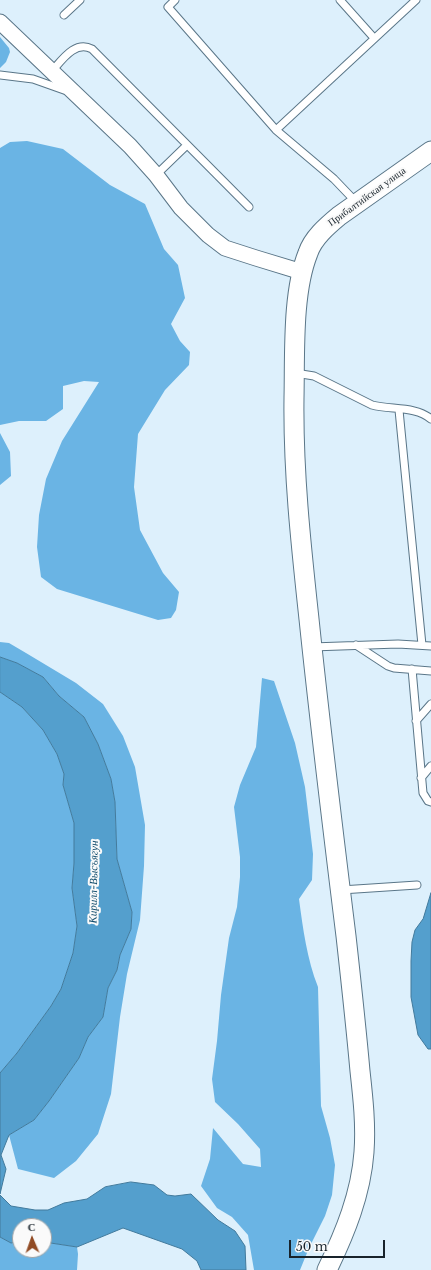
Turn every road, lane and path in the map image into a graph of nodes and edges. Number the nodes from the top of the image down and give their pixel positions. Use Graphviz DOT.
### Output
graph roads {
  1 [pos="175,0"];
  2 [pos="340,0"];
  3 [pos="413,1"];
  4 [pos="75,2"];
  5 [pos="64,15"];
  6 [pos="0,22"];
  7 [pos="374,38"];
  8 [pos="52,71"];
  9 [pos="0,75"];
  10 [pos="80,99"];
  11 [pos="276,130"];
  12 [pos="187,145"];
  13 [pos="431,152"];
  14 [pos="156,175"];
  15 [pos="357,204"];
  16 [pos="249,207"];
  17 [pos="302,272"];
  18 [pos="295,373"];
  19 [pos="399,410"];
  20 [pos="431,419"];
  21 [pos="355,645"];
  22 [pos="422,645"];
  23 [pos="431,646"];
  24 [pos="312,647"];
  25 [pos="412,669"];
  26 [pos="431,671"];
  27 [pos="431,704"];
  28 [pos="416,721"];
  29 [pos="431,766"];
  30 [pos="421,778"];
  31 [pos="431,802"];
  32 [pos="417,885"];
  33 [pos="340,890"];
  34 [pos="327,1270"];
  1 -- 11 [label="lane"];
  2 -- 7 [label="lane"];
  3 -- 7 [label="lane"];
  4 -- 5 [label="lane"];
  6 -- 8 [label="street"];
  7 -- 11 [label="lane"];
  8 -- 10 [label="street"];
  8 -- 12 [label="lane"];
  9 -- 10 [label="lane"];
  10 -- 14 [label="street"];
  11 -- 15 [label="lane"];
  12 -- 14 [label="lane"];
  12 -- 16 [label="lane"];
  13 -- 15 [label="street, Прибалтийская улица"];
  14 -- 17 [label="street"];
  15 -- 17 [label="street, Прибалтийская улица"];
  17 -- 18 [label="street, Прибалтийская улица"];
  18 -- 19 [label="lane"];
  18 -- 24 [label="street, Прибалтийская улица"];
  19 -- 20 [label="lane"];
  19 -- 22 [label="lane"];
  21 -- 22 [label="lane"];
  21 -- 24 [label="lane"];
  21 -- 25 [label="lane"];
  22 -- 23 [label="lane"];
  24 -- 33 [label="street, Прибалтийская улица"];
  25 -- 26 [label="lane"];
  25 -- 28 [label="lane"];
  27 -- 28 [label="lane"];
  28 -- 30 [label="lane"];
  29 -- 30 [label="lane"];
  30 -- 31 [label="lane"];
  32 -- 33 [label="lane"];
  33 -- 34 [label="street, Прибалтийская улица"];
}
